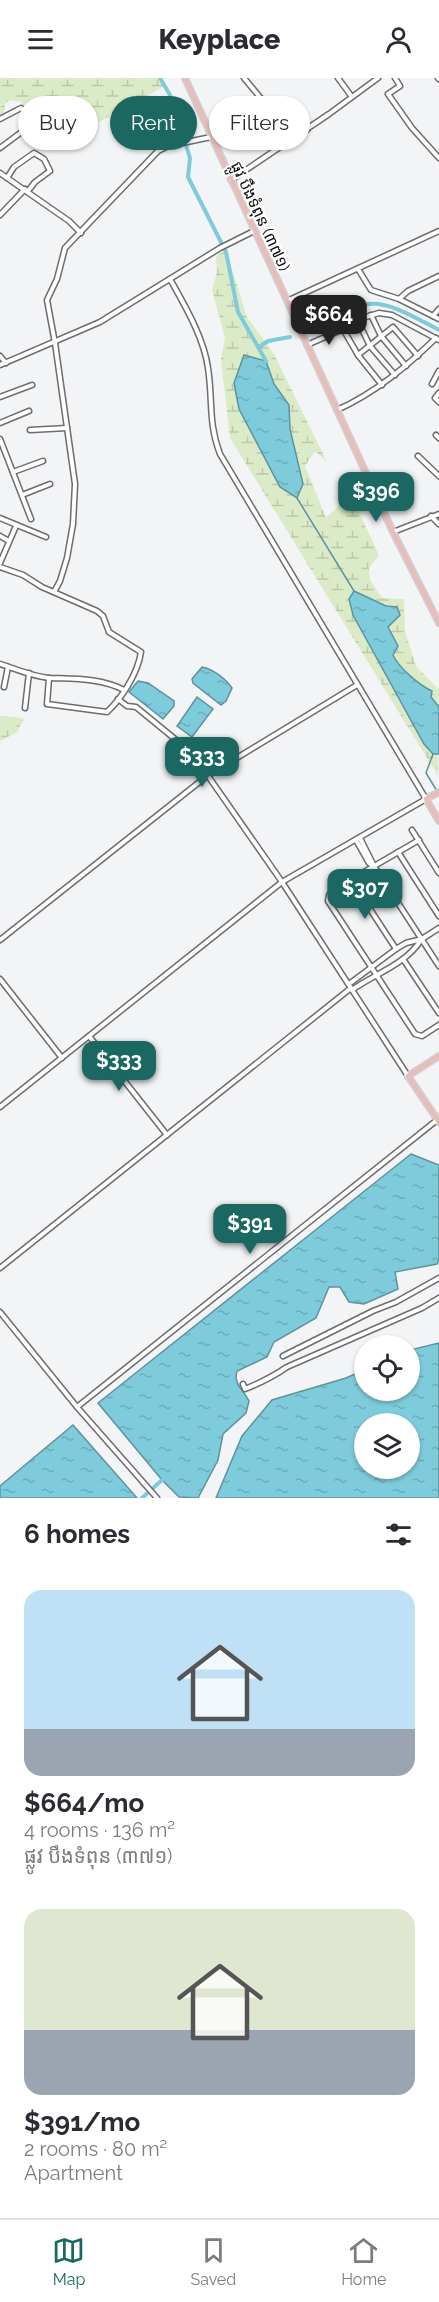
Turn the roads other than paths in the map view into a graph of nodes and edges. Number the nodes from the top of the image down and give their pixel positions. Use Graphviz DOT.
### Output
graph roads {
  1 [pos="185,78"];
  2 [pos="244,78"];
  3 [pos="338,78"];
  4 [pos="368,78"];
  5 [pos="378,78"];
  6 [pos="394,78"];
  7 [pos="371,83"];
  8 [pos="259,96"];
  9 [pos="352,97"];
  10 [pos="0,119"];
  11 [pos="310,127"];
  12 [pos="209,130"];
  13 [pos="209,137"];
  14 [pos="0,148"];
  15 [pos="218,150"];
  16 [pos="276,150"];
  17 [pos="439,158"];
  18 [pos="0,173"];
  19 [pos="8,178"];
  20 [pos="231,180"];
  21 [pos="26,190"];
  22 [pos="0,214"];
  23 [pos="254,231"];
  24 [pos="439,231"];
  25 [pos="81,233"];
  26 [pos="358,269"];
  27 [pos="439,276"];
  28 [pos="170,279"];
  29 [pos="399,299"];
  30 [pos="287,302"];
  31 [pos="439,309"];
  32 [pos="371,315"];
  33 [pos="433,316"];
  34 [pos="357,319"];
  35 [pos="439,319"];
  36 [pos="343,328"];
  37 [pos="381,336"];
  38 [pos="438,339"];
  39 [pos="55,342"];
  40 [pos="307,345"];
  41 [pos="370,346"];
  42 [pos="357,355"];
  43 [pos="0,356"];
  44 [pos="418,356"];
  45 [pos="6,363"];
  46 [pos="0,365"];
  47 [pos="406,366"];
  48 [pos="439,371"];
  49 [pos="394,375"];
  50 [pos="432,384"];
  51 [pos="32,385"];
  52 [pos="382,385"];
  53 [pos="439,393"];
  54 [pos="0,397"];
  55 [pos="439,402"];
  56 [pos="29,411"];
  57 [pos="337,411"];
  58 [pos="0,423"];
  59 [pos="67,428"];
  60 [pos="30,430"];
  61 [pos="0,439"];
  62 [pos="418,456"];
  63 [pos="43,461"];
  64 [pos="13,472"];
  65 [pos="439,476"];
  66 [pos="50,484"];
  67 [pos="22,495"];
  68 [pos="439,514"];
  69 [pos="430,516"];
  70 [pos="0,518"];
  71 [pos="31,519"];
  72 [pos="439,524"];
  73 [pos="16,526"];
  74 [pos="393,532"];
  75 [pos="0,536"];
  76 [pos="46,537"];
  77 [pos="9,541"];
  78 [pos="0,565"];
  79 [pos="54,592"];
  80 [pos="439,623"];
  81 [pos="0,664"];
  82 [pos="8,667"];
  83 [pos="29,673"];
  84 [pos="49,678"];
  85 [pos="357,685"];
  86 [pos="4,687"];
  87 [pos="124,690"];
  88 [pos="118,699"];
  89 [pos="25,708"];
  90 [pos="207,776"];
  91 [pos="439,792"];
  92 [pos="426,799"];
  93 [pos="439,821"];
  94 [pos="412,830"];
  95 [pos="358,839"];
  96 [pos="419,840"];
  97 [pos="398,852"];
  98 [pos="374,866"];
  99 [pos="439,873"];
  100 [pos="351,880"];
  101 [pos="282,882"];
  102 [pos="439,916"];
  103 [pos="439,928"];
  104 [pos="422,939"];
  105 [pos="0,940"];
  106 [pos="396,949"];
  107 [pos="403,959"];
  108 [pos="439,966"];
  109 [pos="372,968"];
  110 [pos="376,975"];
  111 [pos="360,977"];
  112 [pos="0,979"];
  113 [pos="363,982"];
  114 [pos="350,987"];
  115 [pos="439,1013"];
  116 [pos="439,1025"];
  117 [pos="89,1036"];
  118 [pos="439,1056"];
  119 [pos="62,1058"];
  120 [pos="408,1076"];
  121 [pos="0,1107"];
  122 [pos="438,1121"];
  123 [pos="167,1135"];
  124 [pos="0,1268"];
  125 [pos="439,1278"];
  126 [pos="439,1298"];
  127 [pos="0,1312"];
  128 [pos="283,1356"];
  129 [pos="243,1384"];
  130 [pos="77,1407"];
  131 [pos="157,1498"];
  1 -- 12 [label="main road, ផ្លូវ បឹងទំពុន (៣៧១)"];
  2 -- 8 [label="street"];
  3 -- 9 [label="street"];
  4 -- 7 [label="street"];
  5 -- 7 [label="street"];
  6 -- 17 [label="street"];
  7 -- 9 [label="street"];
  9 -- 11 [label="street"];
  10 -- 14 [label="street"];
  13 -- 25 [label="street"];
  15 -- 20 [label="main road, ផ្លូវ បឹងទំពុន (៣៧១)"];
  16 -- 20 [label="street"];
  18 -- 19 [label="street"];
  19 -- 21 [label="street"];
  19 -- 21 [label="street"];
  20 -- 23 [label="main road, ផ្លូវ បឹងទំពុន (៣៧១)"];
  21 -- 22 [label="street"];
  21 -- 25 [label="street"];
  23 -- 28 [label="street"];
  23 -- 30 [label="main road, ផ្លូវ បឹងទំពុន (៣៧១)"];
  24 -- 26 [label="street"];
  25 -- 39 [label="street"];
  26 -- 29 [label="street"];
  26 -- 30 [label="street"];
  27 -- 29 [label="street"];
  28 -- 39 [label="street"];
  28 -- 85 [label="street"];
  29 -- 33 [label="street"];
  30 -- 40 [label="main road, ផ្លូវ បឹងទំពុន (៣៧១)"];
  31 -- 33 [label="street"];
  32 -- 34 [label="street"];
  32 -- 37 [label="street"];
  32 -- 38 [label="street"];
  33 -- 35 [label="street"];
  34 -- 36 [label="street"];
  34 -- 41 [label="street"];
  36 -- 40 [label="street"];
  36 -- 42 [label="street"];
  37 -- 41 [label="street"];
  37 -- 44 [label="street"];
  37 -- 47 [label="street"];
  38 -- 44 [label="street"];
  39 -- 45 [label="street"];
  39 -- 59 [label="street"];
  40 -- 57 [label="main road, ផ្លូវ បឹងទំពុន (៣៧១)"];
  41 -- 42 [label="street"];
  41 -- 49 [label="street"];
  42 -- 52 [label="street"];
  43 -- 45 [label="street"];
  44 -- 47 [label="street"];
  45 -- 46 [label="street"];
  47 -- 49 [label="street"];
  48 -- 50 [label="street"];
  49 -- 52 [label="street"];
  51 -- 54 [label="street"];
  52 -- 57 [label="street"];
  53 -- 55 [label="street"];
  56 -- 58 [label="street"];
  57 -- 74 [label="main road, ផ្លូវ បឹងទំពុន (៣៧១)"];
  59 -- 60 [label="street"];
  59 -- 79 [label="street"];
  61 -- 64 [label="street"];
  62 -- 65 [label="street"];
  63 -- 64 [label="street"];
  64 -- 67 [label="street"];
  66 -- 67 [label="street"];
  67 -- 71 [label="street"];
  68 -- 69 [label="street"];
  69 -- 72 [label="street"];
  69 -- 74 [label="street"];
  70 -- 73 [label="street"];
  73 -- 76 [label="street"];
  73 -- 77 [label="street"];
  74 -- 80 [label="main road, ផ្លូវ បឹងទំពុន (៣៧១)"];
  75 -- 77 [label="street"];
  77 -- 78 [label="street"];
  78 -- 79 [label="street"];
  79 -- 87 [label="street"];
  81 -- 82 [label="street"];
  82 -- 83 [label="street"];
  82 -- 86 [label="street"];
  83 -- 84 [label="street"];
  83 -- 89 [label="street"];
  84 -- 87 [label="street"];
  84 -- 88 [label="street"];
  85 -- 90 [label="street"];
  85 -- 92 [label="street"];
  87 -- 88 [label="street"];
  88 -- 90 [label="street"];
  90 -- 101 [label="street"];
  90 -- 105 [label="street"];
  91 -- 92 [label="main road"];
  92 -- 93 [label="main road"];
  92 -- 95 [label="street"];
  94 -- 96 [label="street"];
  95 -- 98 [label="street"];
  95 -- 101 [label="street"];
  96 -- 97 [label="street"];
  96 -- 99 [label="street"];
  97 -- 98 [label="street"];
  97 -- 102 [label="street"];
  98 -- 100 [label="street"];
  98 -- 104 [label="street"];
  100 -- 106 [label="street"];
  100 -- 109 [label="street"];
  101 -- 114 [label="street"];
  101 -- 117 [label="street"];
  103 -- 104 [label="street"];
  104 -- 106 [label="street"];
  104 -- 107 [label="street"];
  104 -- 108 [label="street"];
  106 -- 109 [label="street"];
  107 -- 110 [label="street"];
  107 -- 115 [label="street"];
  109 -- 110 [label="street"];
  109 -- 111 [label="street"];
  110 -- 113 [label="street"];
  110 -- 116 [label="street"];
  111 -- 113 [label="street"];
  111 -- 114 [label="street"];
  112 -- 119 [label="street"];
  113 -- 114 [label="street"];
  114 -- 120 [label="street"];
  114 -- 123 [label="street"];
  117 -- 119 [label="street"];
  117 -- 123 [label="street"];
  118 -- 120 [label="main road"];
  119 -- 121 [label="street"];
  120 -- 122 [label="main road"];
  122 -- 130 [label="street"];
  123 -- 124 [label="street"];
  125 -- 128 [label="street"];
  126 -- 129 [label="street"];
  127 -- 130 [label="street"];
  130 -- 131 [label="street"];
}
